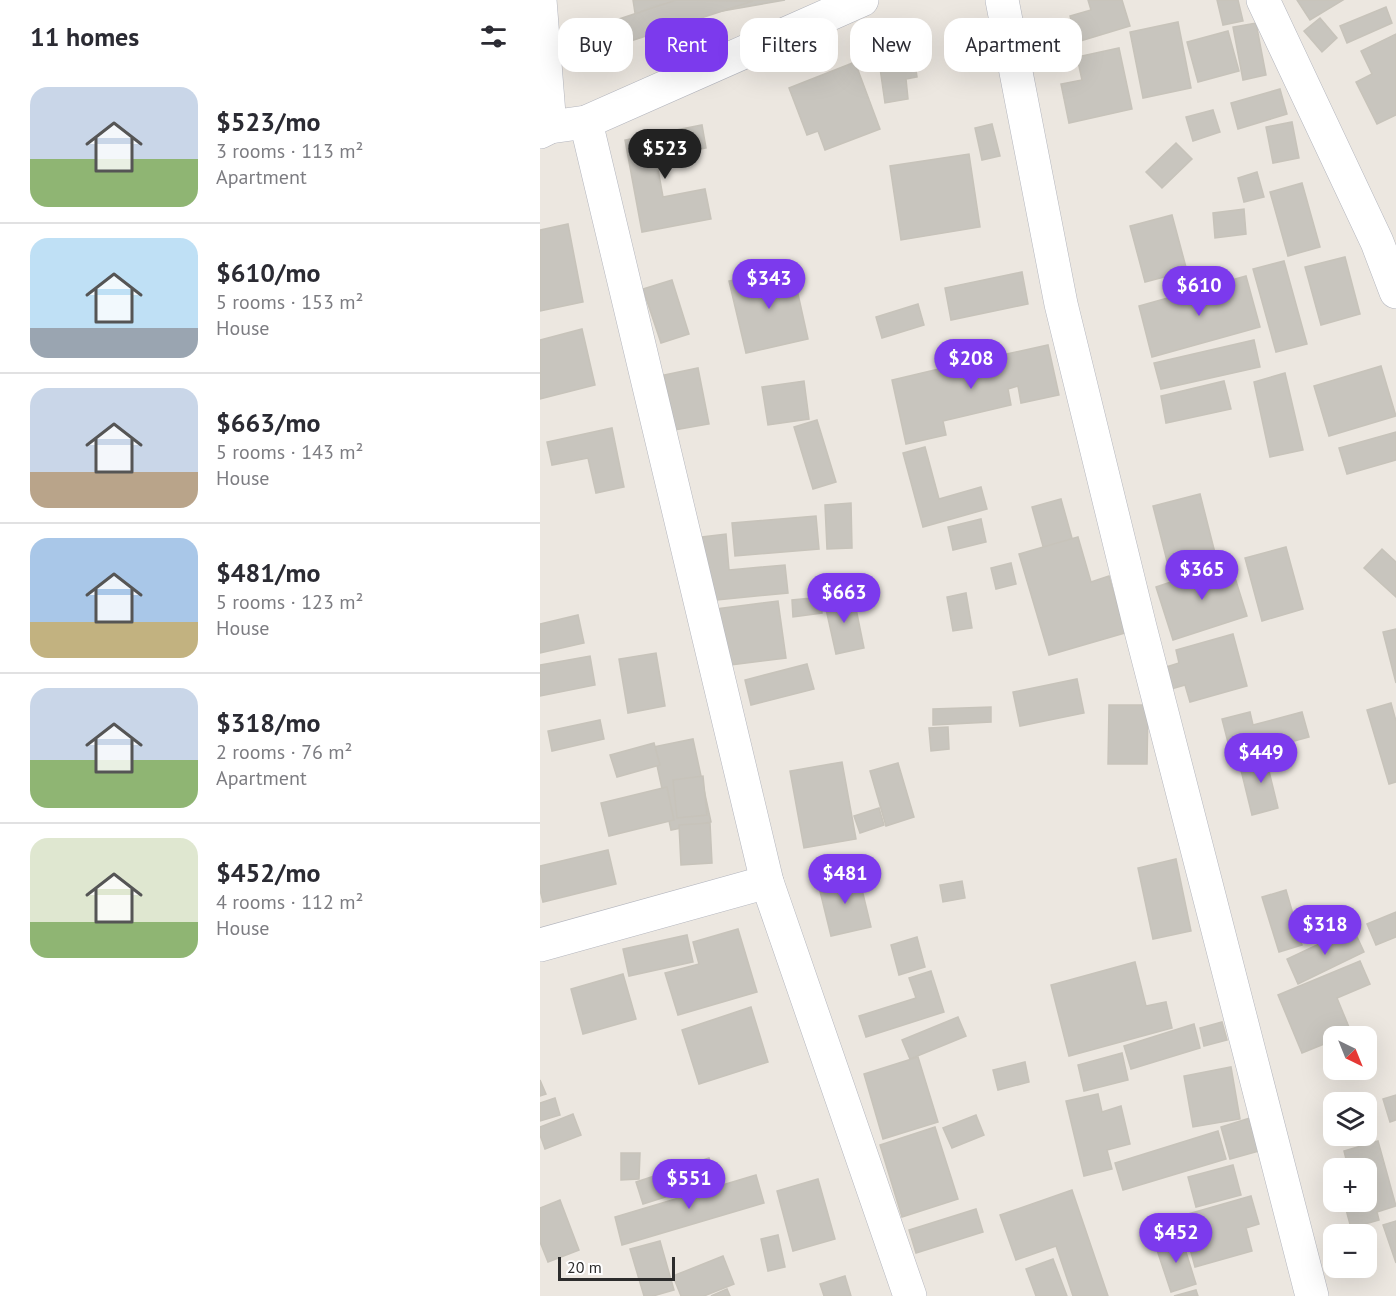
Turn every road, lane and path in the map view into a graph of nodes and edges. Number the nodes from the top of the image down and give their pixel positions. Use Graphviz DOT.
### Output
graph roads {
  1 [pos="540,0"];
  2 [pos="862,0"];
  3 [pos="1002,0"];
  4 [pos="1263,0"];
  5 [pos="586,122"];
  6 [pos="545,129"];
  7 [pos="1396,292"];
  8 [pos="767,882"];
  9 [pos="540,945"];
  10 [pos="910,1296"];
  11 [pos="1312,1296"];
  1 -- 6 [label="street"];
  2 -- 5 [label="street"];
  3 -- 11 [label="street"];
  4 -- 7 [label="street"];
  5 -- 6 [label="street"];
  5 -- 8 [label="street"];
  8 -- 9 [label="street"];
  8 -- 10 [label="street"];
}
